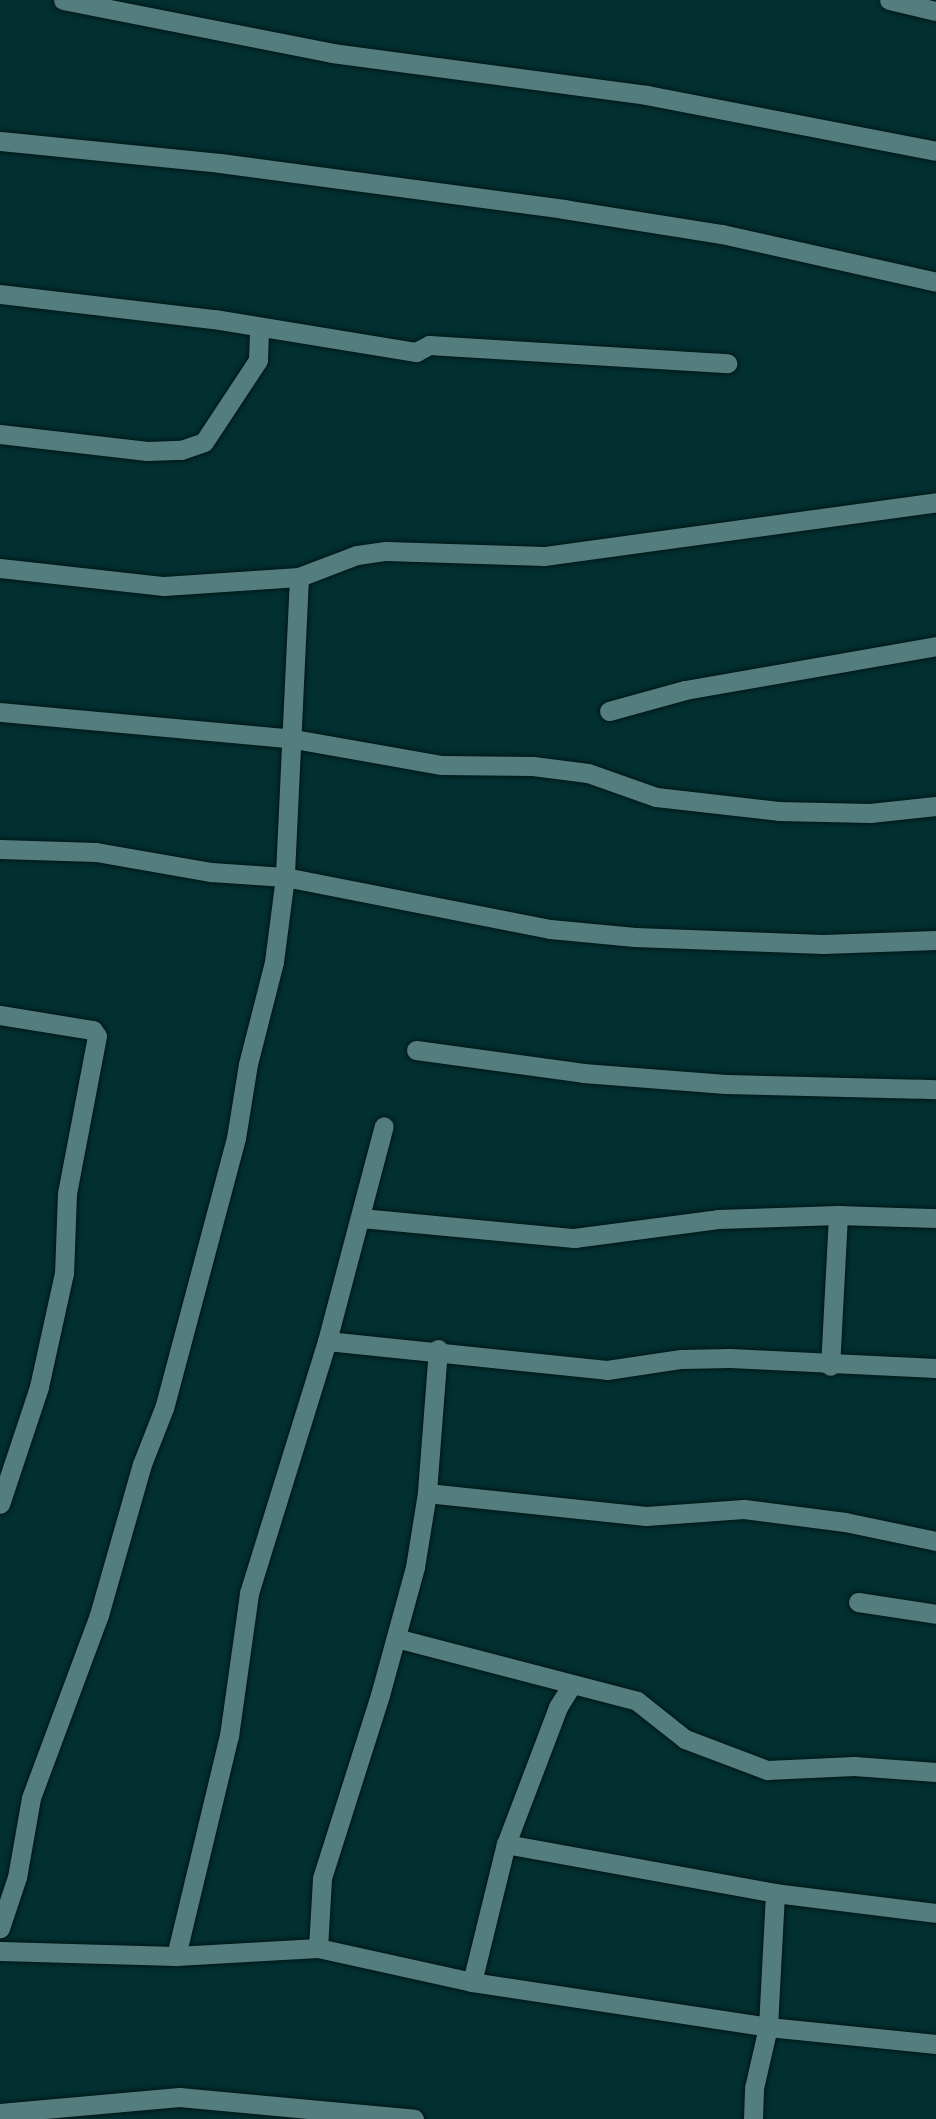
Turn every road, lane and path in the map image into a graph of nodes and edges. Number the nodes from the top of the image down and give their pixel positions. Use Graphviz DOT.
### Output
graph roads {
  1 [pos="63,0"];
  2 [pos="889,0"];
  3 [pos="936,11"];
  4 [pos="0,141"];
  5 [pos="936,151"];
  6 [pos="936,282"];
  7 [pos="0,294"];
  8 [pos="259,327"];
  9 [pos="727,363"];
  10 [pos="0,435"];
  11 [pos="936,502"];
  12 [pos="0,568"];
  13 [pos="299,577"];
  14 [pos="936,646"];
  15 [pos="608,711"];
  16 [pos="0,712"];
  17 [pos="294,739"];
  18 [pos="936,806"];
  19 [pos="0,849"];
  20 [pos="285,877"];
  21 [pos="936,940"];
  22 [pos="0,1015"];
  23 [pos="416,1050"];
  24 [pos="936,1088"];
  25 [pos="384,1126"];
  26 [pos="838,1216"];
  27 [pos="361,1218"];
  28 [pos="936,1218"];
  29 [pos="327,1341"];
  30 [pos="438,1349"];
  31 [pos="830,1366"];
  32 [pos="936,1368"];
  33 [pos="427,1493"];
  34 [pos="0,1504"];
  35 [pos="936,1541"];
  36 [pos="858,1602"];
  37 [pos="936,1614"];
  38 [pos="396,1638"];
  39 [pos="571,1686"];
  40 [pos="936,1772"];
  41 [pos="506,1844"];
  42 [pos="775,1892"];
  43 [pos="936,1913"];
  44 [pos="0,1928"];
  45 [pos="318,1948"];
  46 [pos="0,1951"];
  47 [pos="176,1956"];
  48 [pos="472,1982"];
  49 [pos="768,2027"];
  50 [pos="936,2044"];
  51 [pos="0,2113"];
  52 [pos="414,2119"];
  53 [pos="753,2119"];
  1 -- 5 [label="street"];
  2 -- 3 [label="street"];
  4 -- 6 [label="street"];
  7 -- 8 [label="street"];
  8 -- 9 [label="street"];
  8 -- 10 [label="street"];
  11 -- 13 [label="street"];
  12 -- 13 [label="street"];
  13 -- 17 [label="street"];
  14 -- 15 [label="street"];
  16 -- 17 [label="street"];
  17 -- 18 [label="street"];
  17 -- 20 [label="street"];
  19 -- 20 [label="street"];
  20 -- 21 [label="street"];
  20 -- 44 [label="street"];
  22 -- 34 [label="street"];
  23 -- 24 [label="street"];
  25 -- 27 [label="street"];
  26 -- 27 [label="street"];
  26 -- 28 [label="street"];
  26 -- 31 [label="street"];
  27 -- 29 [label="street"];
  29 -- 30 [label="street"];
  29 -- 47 [label="street"];
  30 -- 31 [label="street"];
  30 -- 33 [label="street"];
  31 -- 32 [label="street"];
  33 -- 35 [label="street"];
  33 -- 38 [label="street"];
  36 -- 37 [label="street"];
  38 -- 39 [label="street"];
  38 -- 45 [label="street"];
  39 -- 40 [label="street"];
  39 -- 41 [label="street"];
  41 -- 42 [label="street"];
  41 -- 48 [label="street"];
  42 -- 43 [label="street"];
  42 -- 49 [label="street"];
  45 -- 47 [label="street"];
  45 -- 48 [label="street"];
  46 -- 47 [label="street"];
  48 -- 49 [label="street"];
  49 -- 50 [label="street"];
  49 -- 53 [label="street"];
  51 -- 52 [label="street"];
}
